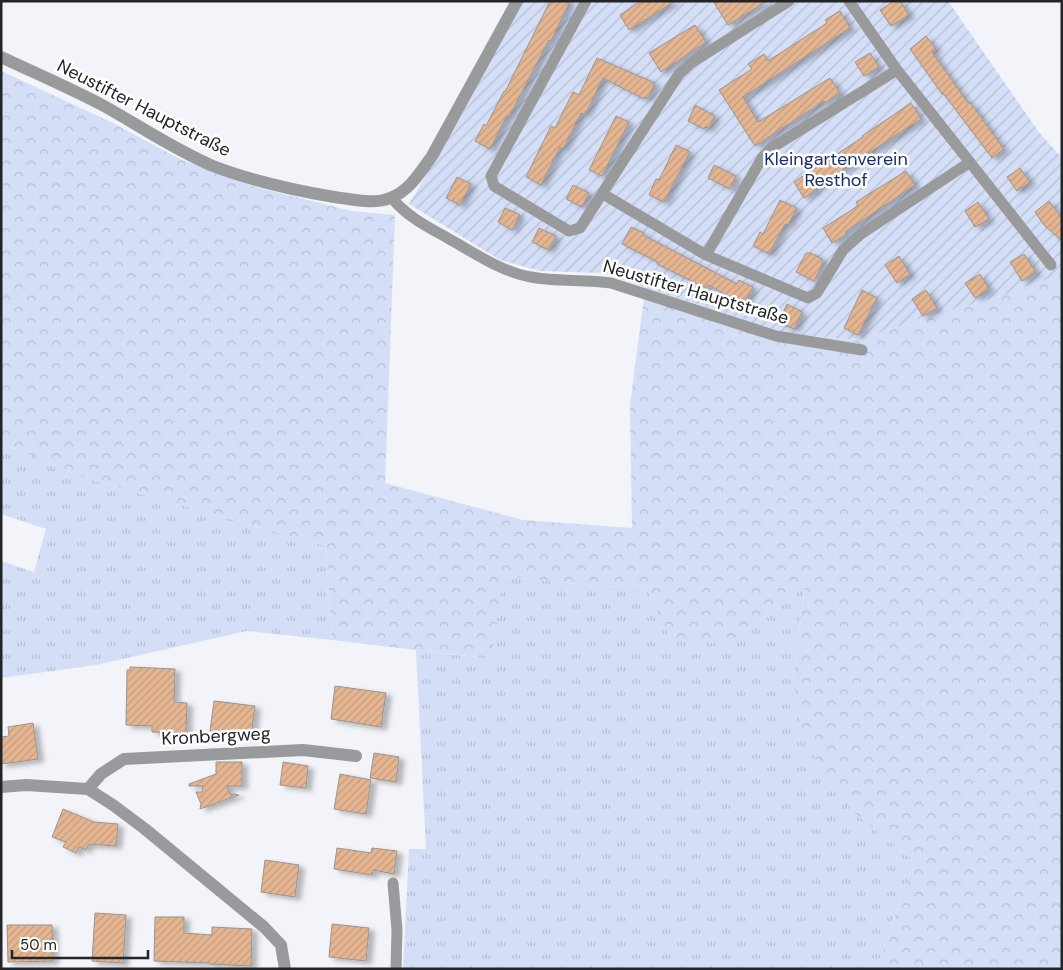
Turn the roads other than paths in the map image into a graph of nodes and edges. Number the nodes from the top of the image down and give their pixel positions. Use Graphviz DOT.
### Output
graph roads {
  1 [pos="516,1"];
  2 [pos="586,1"];
  3 [pos="789,1"];
  4 [pos="849,1"];
  5 [pos="1,57"];
  6 [pos="897,70"];
  7 [pos="970,162"];
  8 [pos="603,194"];
  9 [pos="392,198"];
  10 [pos="706,255"];
  11 [pos="1051,265"];
  12 [pos="862,350"];
  13 [pos="356,756"];
  14 [pos="1,787"];
  15 [pos="88,788"];
  16 [pos="393,883"];
  17 [pos="284,969"];
  18 [pos="396,969"];
  1 -- 9 [label="street"];
  2 -- 8 [label="lane"];
  3 -- 8 [label="lane"];
  4 -- 6 [label="lane"];
  5 -- 9 [label="street, Neustifter Hauptstraße"];
  6 -- 7 [label="lane"];
  6 -- 10 [label="lane"];
  7 -- 10 [label="lane"];
  7 -- 11 [label="lane"];
  8 -- 10 [label="lane"];
  9 -- 12 [label="lane, Neustifter Hauptstraße"];
  13 -- 15 [label="street, Kronbergweg"];
  14 -- 15 [label="street"];
  15 -- 17 [label="street"];
  16 -- 18 [label="lane"];
}
